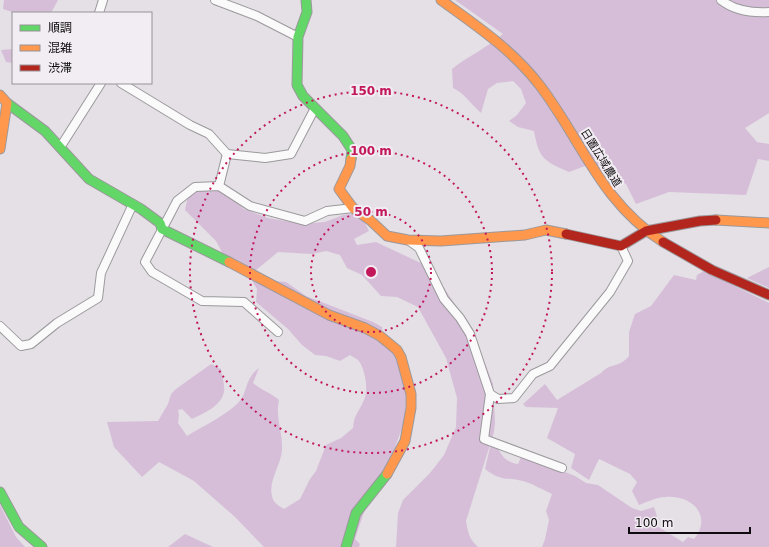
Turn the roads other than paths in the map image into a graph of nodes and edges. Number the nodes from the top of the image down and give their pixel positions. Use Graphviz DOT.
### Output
graph roads {
  1 [pos="102,0"];
  2 [pos="215,0"];
  3 [pos="306,0"];
  4 [pos="441,0"];
  5 [pos="721,0"];
  6 [pos="99,12"];
  7 [pos="769,12"];
  8 [pos="298,37"];
  9 [pos="100,84"];
  10 [pos="123,84"];
  11 [pos="0,96"];
  12 [pos="7,103"];
  13 [pos="316,108"];
  14 [pos="61,146"];
  15 [pos="0,149"];
  16 [pos="227,154"];
  17 [pos="219,186"];
  18 [pos="133,204"];
  19 [pos="352,208"];
  20 [pos="769,224"];
  21 [pos="162,229"];
  22 [pos="646,231"];
  23 [pos="408,240"];
  24 [pos="621,246"];
  25 [pos="769,295"];
  26 [pos="0,326"];
  27 [pos="278,332"];
  28 [pos="490,394"];
  29 [pos="562,468"];
  30 [pos="0,492"];
  31 [pos="42,547"];
  32 [pos="346,547"];
  1 -- 6 [label="street"];
  2 -- 8 [label="street"];
  3 -- 8 [label="street"];
  4 -- 22 [label="street, 日置広域農道"];
  5 -- 7 [label="street"];
  8 -- 13 [label="street"];
  9 -- 14 [label="street"];
  10 -- 16 [label="street"];
  11 -- 12 [label="street"];
  12 -- 14 [label="street"];
  12 -- 15 [label="street"];
  13 -- 16 [label="street"];
  13 -- 19 [label="street"];
  14 -- 18 [label="street"];
  16 -- 17 [label="street"];
  17 -- 19 [label="street"];
  17 -- 21 [label="street"];
  18 -- 21 [label="street"];
  18 -- 26 [label="street"];
  19 -- 23 [label="street"];
  20 -- 22 [label="street"];
  21 -- 27 [label="street"];
  21 -- 32 [label="street"];
  22 -- 24 [label="street"];
  22 -- 25 [label="street, 日置広域農道"];
  23 -- 24 [label="street"];
  23 -- 28 [label="street"];
  24 -- 28 [label="street"];
  28 -- 29 [label="street"];
  30 -- 31 [label="street"];
}
